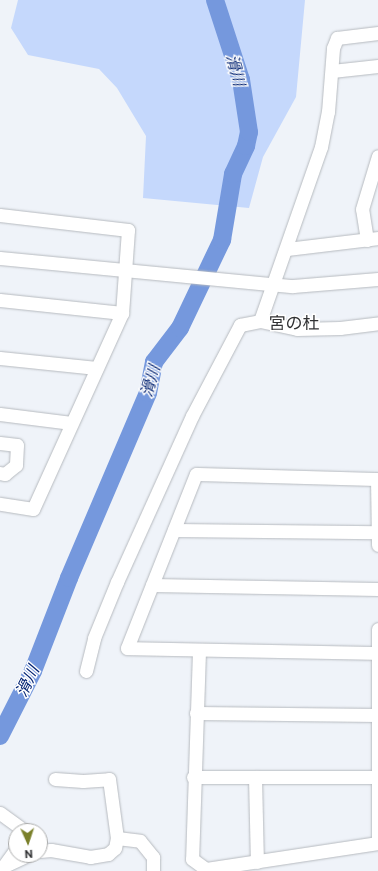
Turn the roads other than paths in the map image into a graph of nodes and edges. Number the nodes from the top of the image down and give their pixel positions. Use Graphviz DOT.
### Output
graph roads {
  1 [pos="378,33"];
  2 [pos="378,66"];
  3 [pos="332,72"];
  4 [pos="378,156"];
  5 [pos="375,177"];
  6 [pos="0,215"];
  7 [pos="372,239"];
  8 [pos="287,249"];
  9 [pos="0,258"];
  10 [pos="124,271"];
  11 [pos="378,279"];
  12 [pos="273,285"];
  13 [pos="0,300"];
  14 [pos="122,313"];
  15 [pos="260,321"];
  16 [pos="378,323"];
  17 [pos="0,358"];
  18 [pos="96,368"];
  19 [pos="0,414"];
  20 [pos="71,422"];
  21 [pos="0,443"];
  22 [pos="0,473"];
  23 [pos="378,479"];
  24 [pos="0,504"];
  25 [pos="174,530"];
  26 [pos="378,532"];
  27 [pos="378,545"];
  28 [pos="152,586"];
  29 [pos="378,589"];
  30 [pos="378,629"];
  31 [pos="198,651"];
  32 [pos="378,652"];
  33 [pos="86,672"];
  34 [pos="196,713"];
  35 [pos="377,715"];
  36 [pos="193,777"];
  37 [pos="256,777"];
  38 [pos="377,777"];
  39 [pos="56,779"];
  40 [pos="0,813"];
  41 [pos="15,823"];
  42 [pos="117,838"];
  43 [pos="48,850"];
  44 [pos="8,860"];
  45 [pos="257,862"];
  46 [pos="12,863"];
  47 [pos="2,868"];
  48 [pos="153,871"];
  1 -- 3 [label="street"];
  2 -- 3 [label="street"];
  3 -- 8 [label="street"];
  4 -- 5 [label="street"];
  5 -- 7 [label="street"];
  6 -- 10 [label="street"];
  7 -- 8 [label="street"];
  8 -- 12 [label="street"];
  9 -- 10 [label="street"];
  10 -- 12 [label="street"];
  10 -- 14 [label="street"];
  11 -- 12 [label="street"];
  12 -- 15 [label="street"];
  13 -- 14 [label="street"];
  14 -- 18 [label="street"];
  15 -- 16 [label="street"];
  15 -- 33 [label="street"];
  17 -- 18 [label="street"];
  18 -- 20 [label="street"];
  19 -- 20 [label="street"];
  20 -- 24 [label="street"];
  21 -- 22 [label="street"];
  23 -- 25 [label="street"];
  23 -- 26 [label="street"];
  25 -- 26 [label="street"];
  25 -- 28 [label="street"];
  26 -- 27 [label="street"];
  28 -- 29 [label="street"];
  28 -- 31 [label="street"];
  30 -- 32 [label="street"];
  31 -- 32 [label="street"];
  31 -- 34 [label="street"];
  32 -- 35 [label="street"];
  34 -- 35 [label="street"];
  34 -- 36 [label="street"];
  35 -- 38 [label="street"];
  36 -- 37 [label="street"];
  36 -- 45 [label="street"];
  37 -- 38 [label="street"];
  37 -- 45 [label="street"];
  38 -- 45 [label="street"];
  39 -- 42 [label="street"];
  40 -- 41 [label="street"];
  42 -- 43 [label="street"];
  42 -- 48 [label="street"];
  44 -- 47 [label="street"];
  46 -- 47 [label="street"];
}
